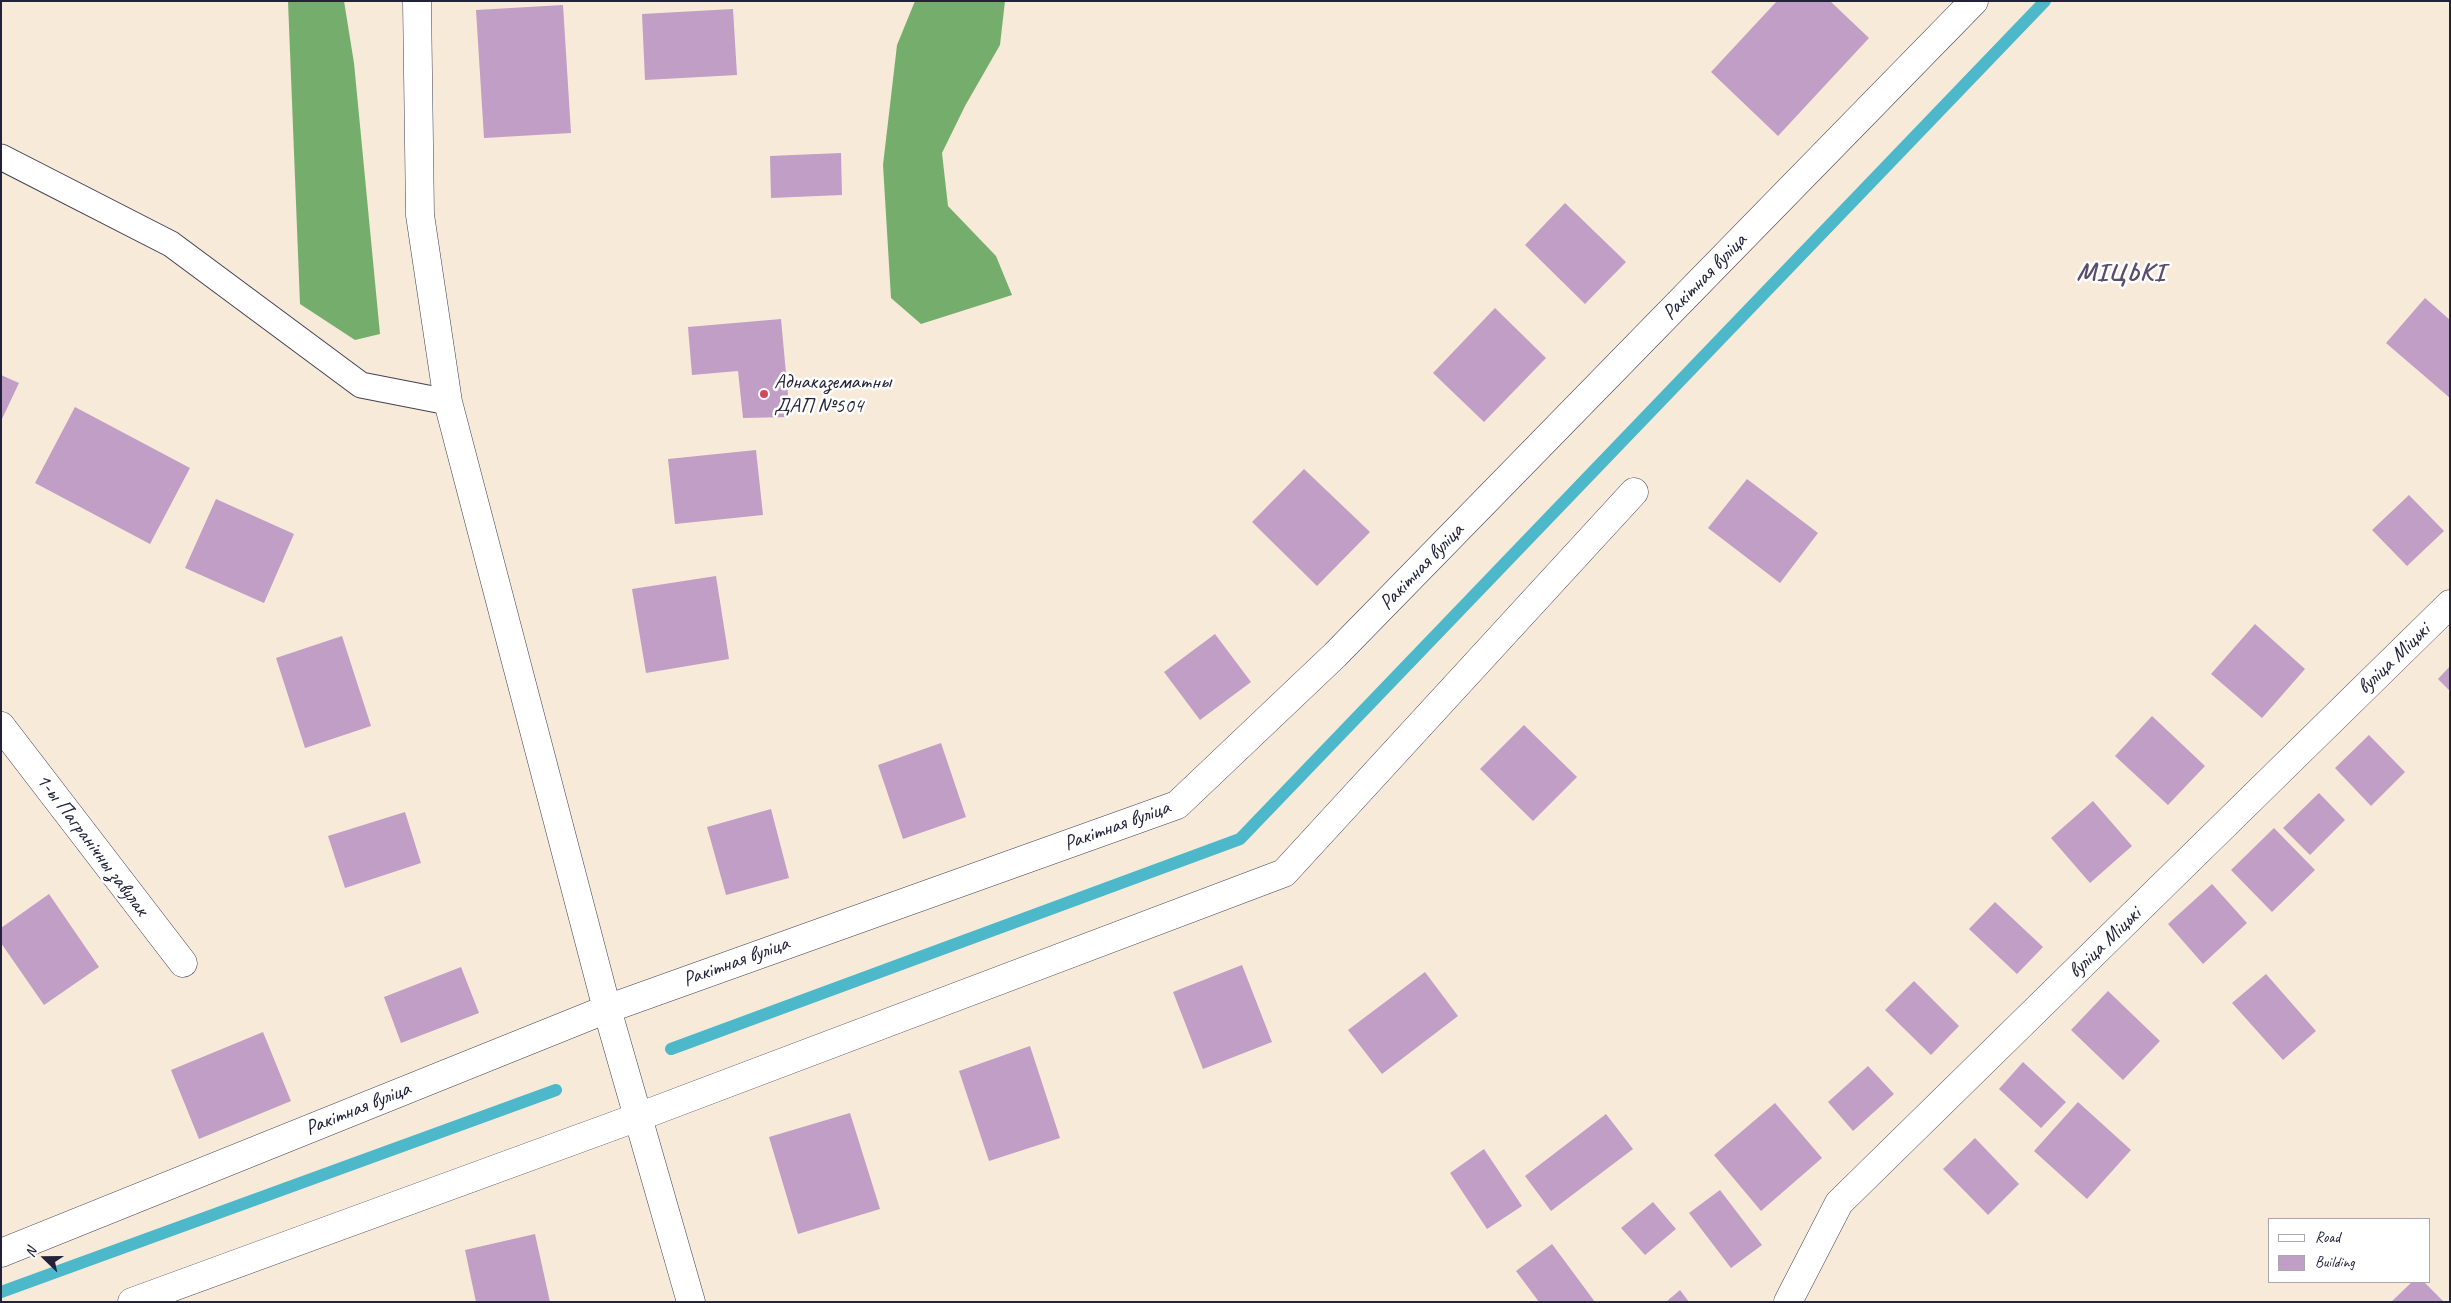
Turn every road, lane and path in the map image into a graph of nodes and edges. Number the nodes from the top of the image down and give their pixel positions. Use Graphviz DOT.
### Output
graph roads {
  1 [pos="417,1"];
  2 [pos="1974,1"];
  3 [pos="1,156"];
  4 [pos="448,402"];
  5 [pos="1634,492"];
  6 [pos="2450,604"];
  7 [pos="1,726"];
  8 [pos="183,963"];
  9 [pos="607,1009"];
  10 [pos="638,1116"];
  11 [pos="1,1253"];
  12 [pos="132,1302"];
  13 [pos="691,1302"];
  14 [pos="1788,1302"];
  1 -- 4 [label="street"];
  2 -- 9 [label="street, Ракітная вуліца"];
  3 -- 4 [label="lane"];
  4 -- 9 [label="street"];
  5 -- 10 [label="street"];
  6 -- 14 [label="street, вуліца Міцькі"];
  7 -- 8 [label="street, 1-ы Пагранічны завулак"];
  9 -- 10 [label="street"];
  9 -- 11 [label="street, Ракітная вуліца"];
  10 -- 12 [label="street"];
  10 -- 13 [label="street"];
}
